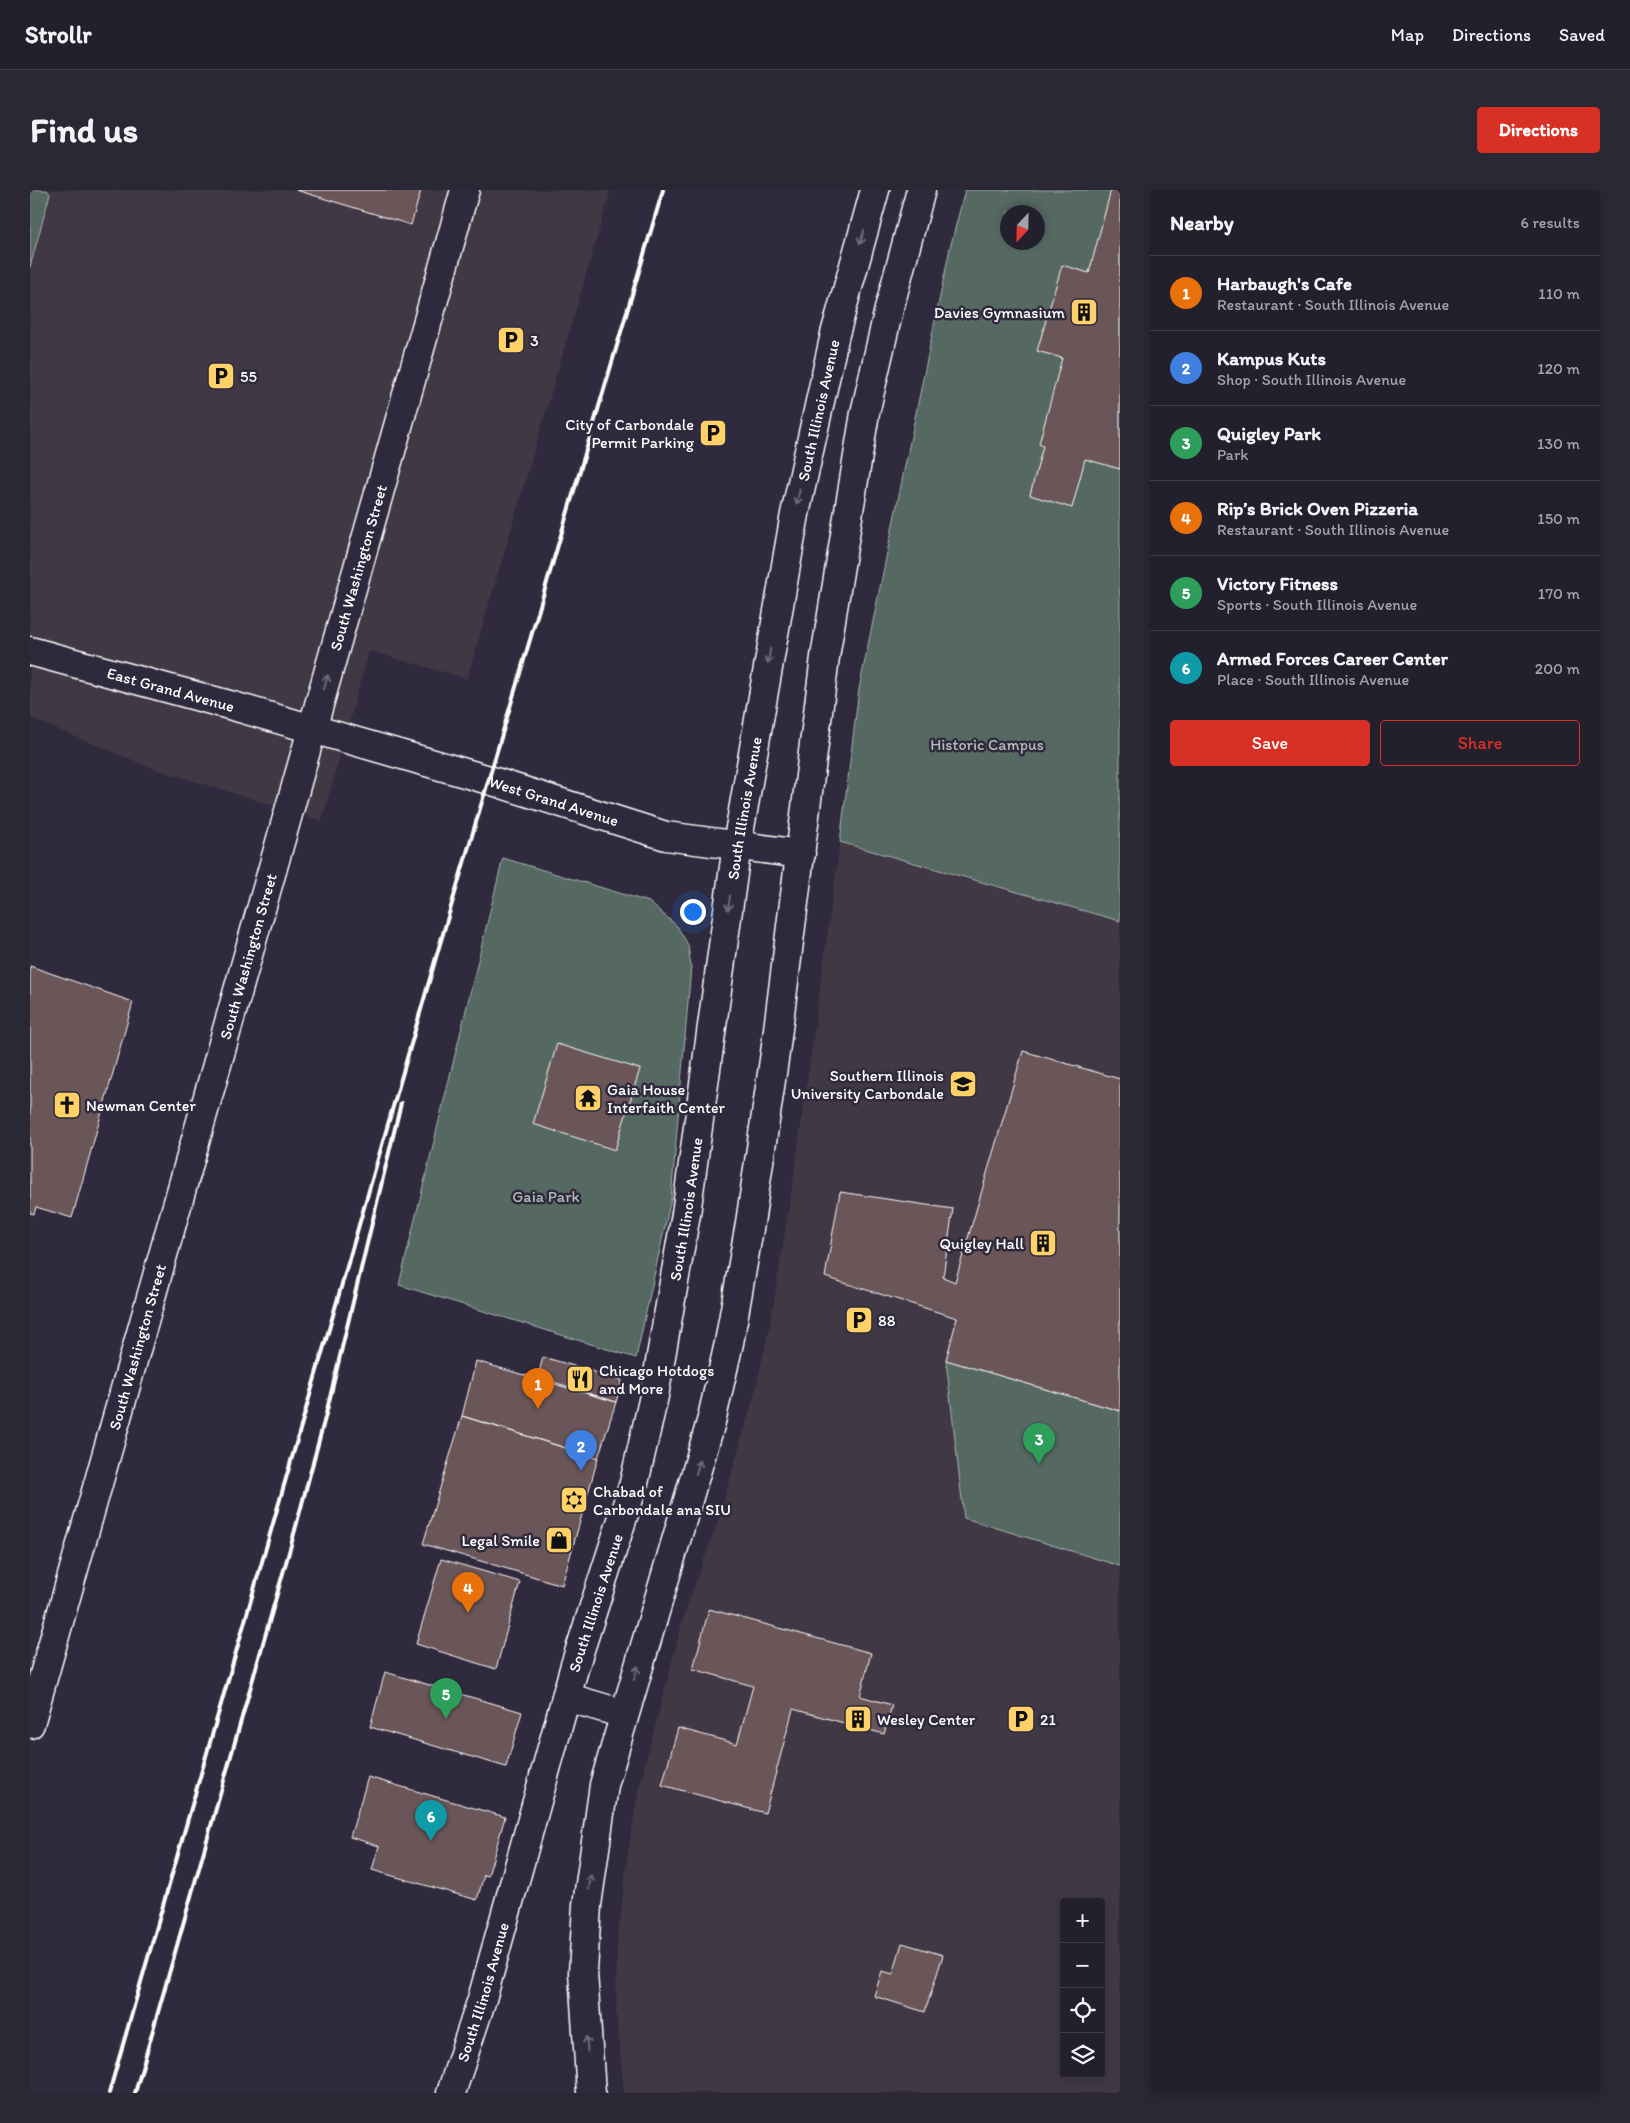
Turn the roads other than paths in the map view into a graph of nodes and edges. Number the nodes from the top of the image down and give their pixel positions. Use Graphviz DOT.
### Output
graph roads {
  1 [pos="465,190"];
  2 [pos="875,190"];
  3 [pos="921,190"];
  4 [pos="30,651"];
  5 [pos="312,729"];
  6 [pos="737,845"];
  7 [pos="801,854"];
  8 [pos="566,1697"];
  9 [pos="624,1714"];
  10 [pos="30,1724"];
  11 [pos="451,2093"];
  12 [pos="591,2093"];
  5 -- 1 [label="main road, South Washington Street, one-way"];
  2 -- 6 [label="main road, South Illinois Avenue, one-way"];
  3 -- 7 [label="main road"];
  4 -- 5 [label="main road, East Grand Avenue"];
  5 -- 6 [label="main road, West Grand Avenue"];
  5 -- 10 [label="main road, South Washington Street"];
  6 -- 7 [label="main road, West Grand Avenue"];
  6 -- 8 [label="main road, South Illinois Avenue, one-way"];
  9 -- 7 [label="main road, one-way"];
  8 -- 9 [label="main road"];
  8 -- 11 [label="main road, South Illinois Avenue"];
  12 -- 9 [label="main road, one-way"];
}
